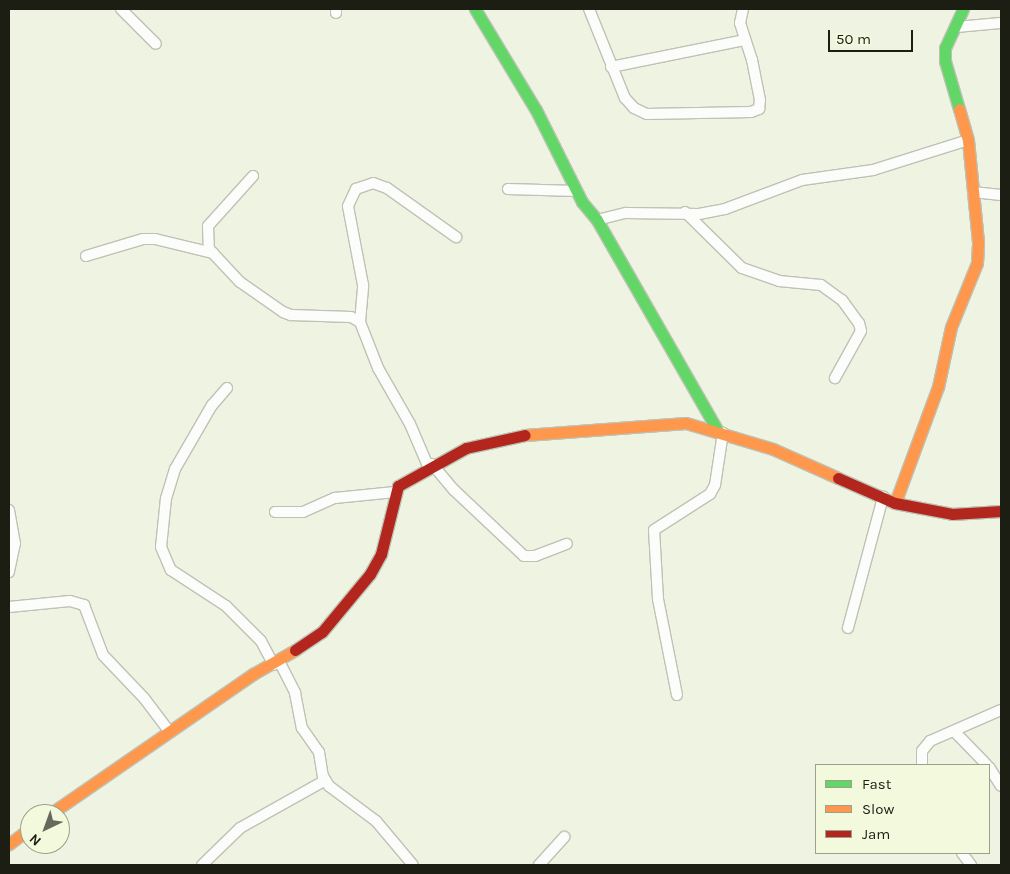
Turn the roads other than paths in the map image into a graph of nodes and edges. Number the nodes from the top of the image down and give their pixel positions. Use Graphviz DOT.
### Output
graph roads {
  1 [pos="121,9"];
  2 [pos="475,9"];
  3 [pos="589,9"];
  4 [pos="743,9"];
  5 [pos="963,9"];
  6 [pos="1001,24"];
  7 [pos="956,27"];
  8 [pos="745,40"];
  9 [pos="156,44"];
  10 [pos="611,67"];
  11 [pos="968,140"];
  12 [pos="253,176"];
  13 [pos="508,189"];
  14 [pos="576,191"];
  15 [pos="973,192"];
  16 [pos="1001,195"];
  17 [pos="685,212"];
  18 [pos="597,220"];
  19 [pos="456,237"];
  20 [pos="213,253"];
  21 [pos="86,256"];
  22 [pos="360,322"];
  23 [pos="835,378"];
  24 [pos="227,388"];
  25 [pos="721,432"];
  26 [pos="430,465"];
  27 [pos="395,492"];
  28 [pos="882,498"];
  29 [pos="895,503"];
  30 [pos="9,510"];
  31 [pos="1001,511"];
  32 [pos="275,512"];
  33 [pos="567,544"];
  34 [pos="9,572"];
  35 [pos="10,604"];
  36 [pos="848,628"];
  37 [pos="277,663"];
  38 [pos="678,695"];
  39 [pos="1001,710"];
  40 [pos="169,731"];
  41 [pos="954,731"];
  42 [pos="922,764"];
  43 [pos="986,764"];
  44 [pos="990,769"];
  45 [pos="326,780"];
  46 [pos="1001,786"];
  47 [pos="64,804"];
  48 [pos="20,836"];
  49 [pos="564,837"];
  50 [pos="9,844"];
  51 [pos="963,854"];
  52 [pos="202,865"];
  53 [pos="413,865"];
  54 [pos="539,865"];
  55 [pos="971,865"];
  1 -- 9 [label="street"];
  2 -- 14 [label="street"];
  3 -- 10 [label="street"];
  4 -- 8 [label="street"];
  5 -- 7 [label="street"];
  6 -- 7 [label="street"];
  7 -- 11 [label="street"];
  8 -- 10 [label="street"];
  8 -- 10 [label="street"];
  11 -- 15 [label="street"];
  11 -- 17 [label="street"];
  12 -- 20 [label="street"];
  13 -- 14 [label="street"];
  14 -- 18 [label="street"];
  15 -- 16 [label="street"];
  15 -- 29 [label="street"];
  17 -- 18 [label="street"];
  17 -- 23 [label="street"];
  18 -- 25 [label="street"];
  19 -- 22 [label="street"];
  20 -- 21 [label="street"];
  20 -- 22 [label="street"];
  22 -- 26 [label="street"];
  24 -- 37 [label="street"];
  25 -- 26 [label="street"];
  25 -- 28 [label="street"];
  25 -- 38 [label="street"];
  26 -- 27 [label="street"];
  26 -- 33 [label="street"];
  27 -- 32 [label="street"];
  27 -- 37 [label="street"];
  28 -- 29 [label="street"];
  28 -- 36 [label="street"];
  29 -- 31 [label="street"];
  30 -- 34 [label="street"];
  35 -- 40 [label="street"];
  37 -- 40 [label="street"];
  37 -- 45 [label="street"];
  39 -- 41 [label="street"];
  40 -- 47 [label="street"];
  41 -- 42 [label="street"];
  41 -- 43 [label="street"];
  44 -- 46 [label="street"];
  45 -- 52 [label="street"];
  45 -- 53 [label="street"];
  48 -- 50 [label="street"];
  49 -- 54 [label="street"];
  51 -- 55 [label="street"];
}
